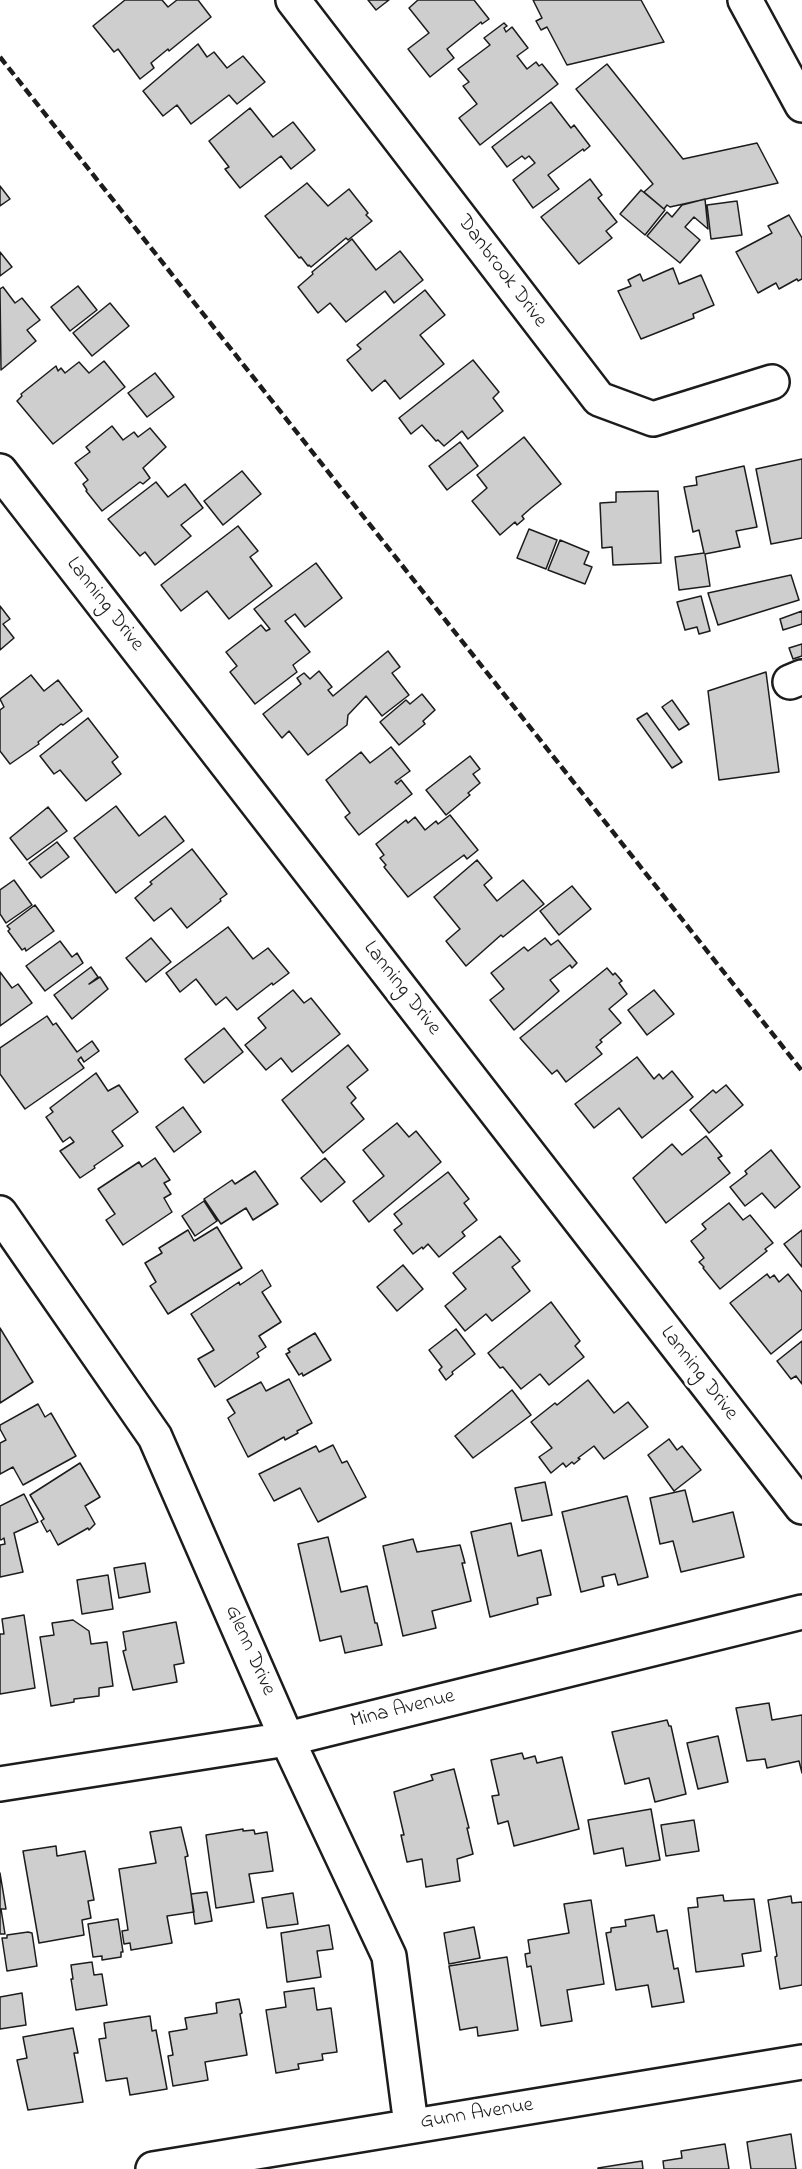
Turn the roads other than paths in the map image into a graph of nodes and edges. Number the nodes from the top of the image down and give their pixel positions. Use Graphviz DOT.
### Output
graph roads {
  1 [pos="293,0"];
  2 [pos="745,0"];
  3 [pos="802,105"];
  4 [pos="772,381"];
  5 [pos="0,471"];
  6 [pos="0,1213"];
  7 [pos="802,1507"];
  8 [pos="802,1612"];
  9 [pos="287,1739"];
  10 [pos="0,1784"];
  11 [pos="802,2062"];
  12 [pos="411,2125"];
  13 [pos="153,2169"];
  1 -- 4 [label="street, Danbrook Drive"];
  2 -- 3 [label="street"];
  5 -- 7 [label="street, Lanning Drive"];
  6 -- 9 [label="street, Glenn Drive"];
  8 -- 9 [label="street, Mina Avenue"];
  9 -- 10 [label="street, Mina Avenue"];
  9 -- 12 [label="street, Glenn Drive"];
  11 -- 12 [label="street, Gunn Avenue"];
  12 -- 13 [label="street, Gunn Avenue"];
}
